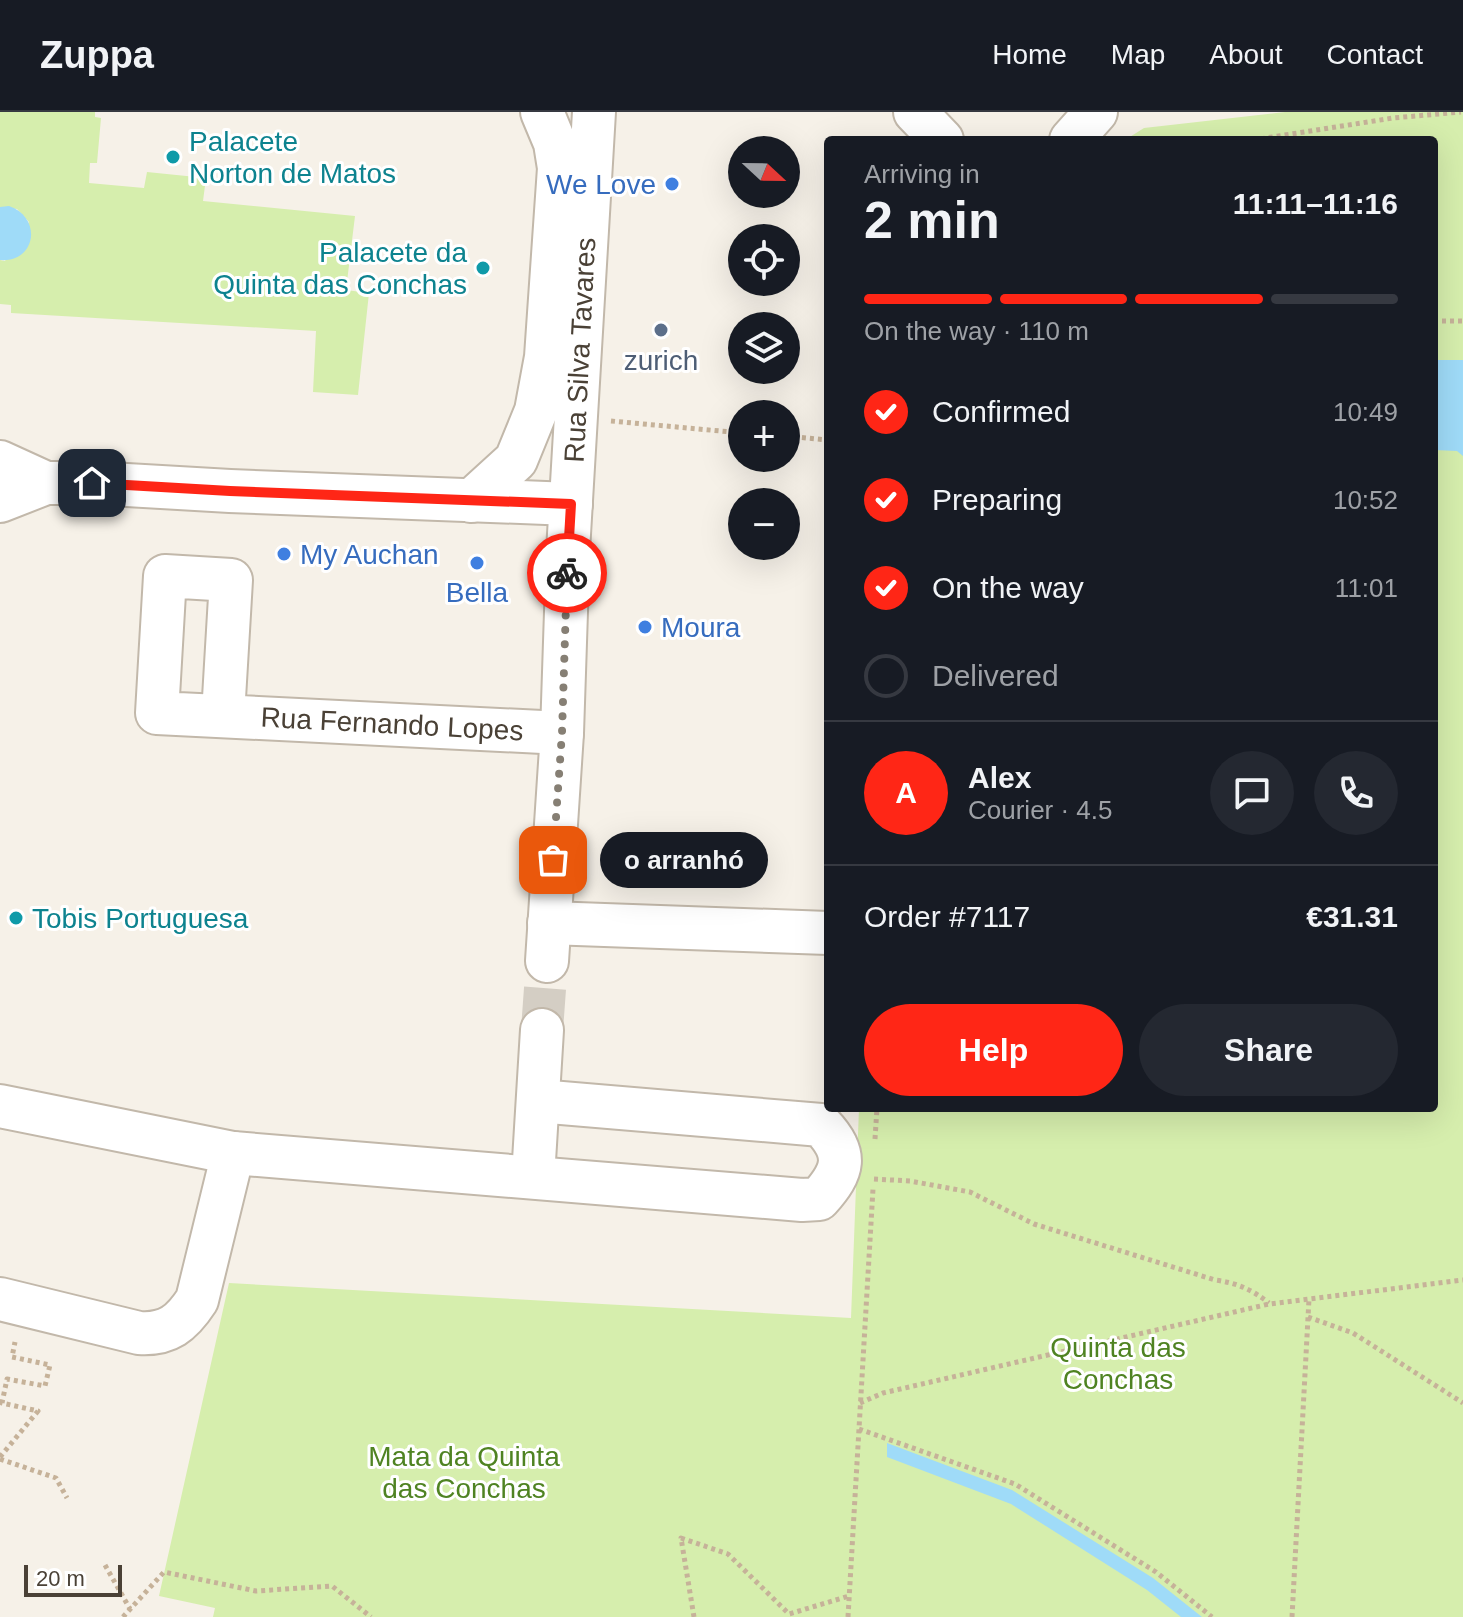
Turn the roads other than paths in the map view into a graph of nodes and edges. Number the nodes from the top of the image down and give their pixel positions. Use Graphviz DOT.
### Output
graph roads {
  1 [pos="542,112"];
  2 [pos="594,112"];
  3 [pos="915,112"];
  4 [pos="1096,112"];
  5 [pos="938,136"];
  6 [pos="1075,136"];
  7 [pos="0,462"];
  8 [pos="46,483"];
  9 [pos="0,501"];
  10 [pos="471,501"];
  11 [pos="571,504"];
  12 [pos="223,715"];
  13 [pos="562,733"];
  14 [pos="824,933"];
  15 [pos="542,1030"];
  16 [pos="538,1101"];
  17 [pos="0,1106"];
  18 [pos="233,1153"];
  19 [pos="533,1177"];
  20 [pos="8,1317"];
  1 -- 10 [label="street, Rua Silva Tavares"];
  2 -- 11 [label="street, Rua Silva Tavares"];
  3 -- 5 [label="street"];
  4 -- 6 [label="street"];
  7 -- 8 [label="street"];
  8 -- 9 [label="street"];
  8 -- 10 [label="street"];
  10 -- 11 [label="street"];
  11 -- 13 [label="street, Rua Silva Tavares"];
  12 -- 13 [label="street, Rua Fernando Lopes"];
  13 -- 14 [label="street, Rua Silva Tavares"];
  15 -- 16 [label="street"];
  16 -- 19 [label="street"];
  16 -- 19 [label="street"];
  17 -- 18 [label="street"];
  18 -- 19 [label="street"];
  18 -- 20 [label="street"];
}
